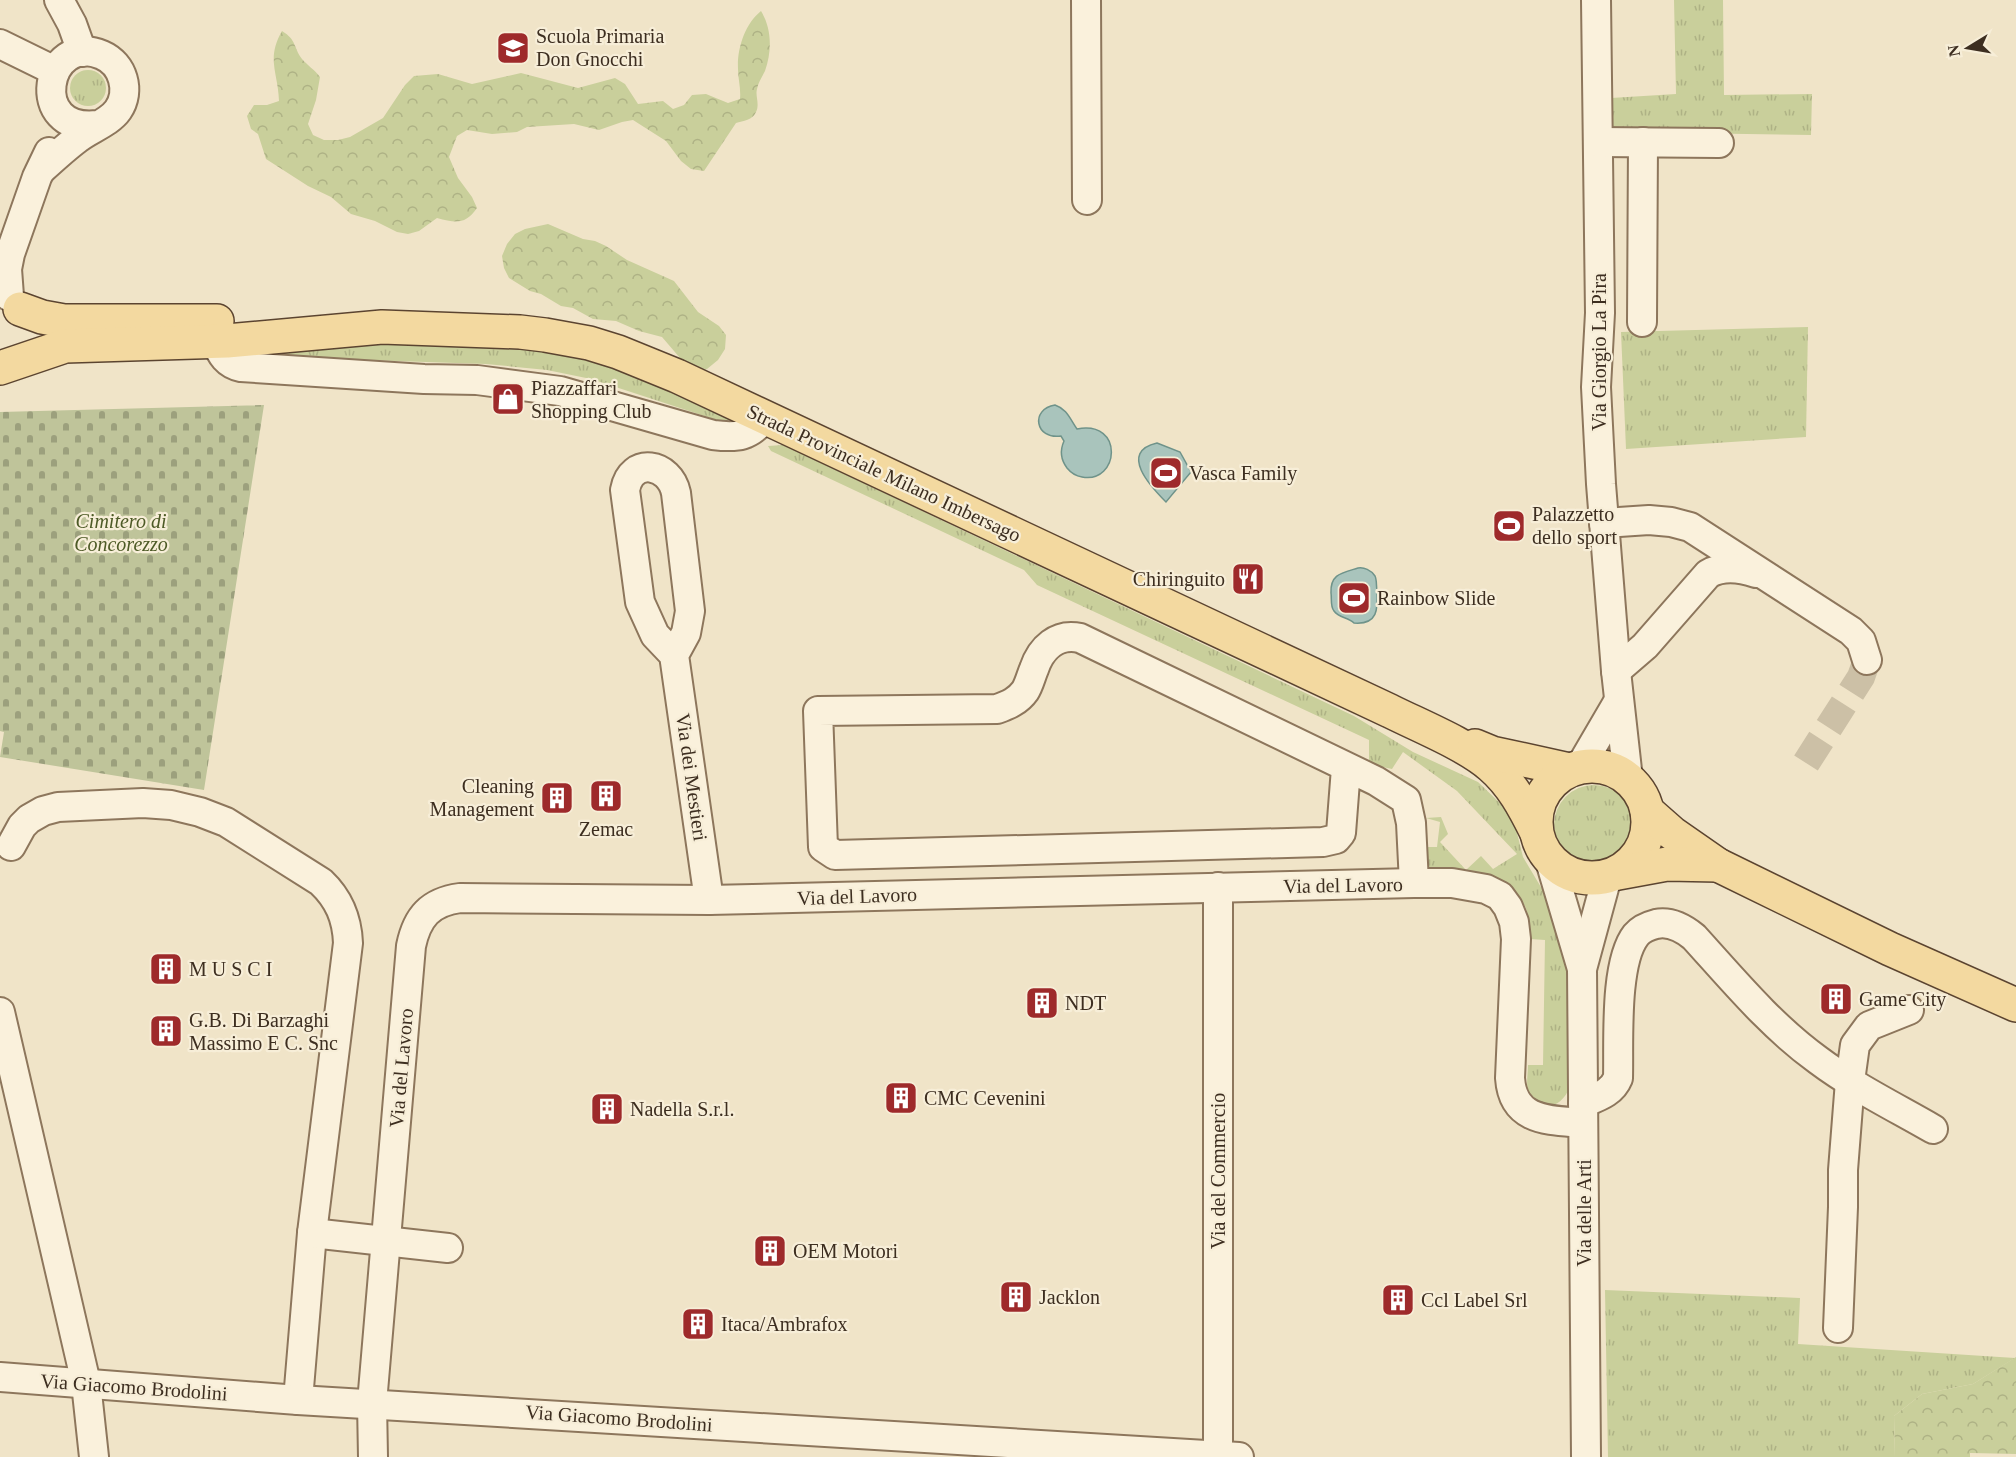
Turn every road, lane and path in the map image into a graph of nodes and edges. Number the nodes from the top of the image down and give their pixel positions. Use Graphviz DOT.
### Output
graph roads {
  1 [pos="59,0"];
  2 [pos="1086,0"];
  3 [pos="1596,0"];
  4 [pos="0,44"];
  5 [pos="82,52"];
  6 [pos="55,71"];
  7 [pos="56,108"];
  8 [pos="98,124"];
  9 [pos="1598,142"];
  10 [pos="1643,142"];
  11 [pos="1719,143"];
  12 [pos="40,173"];
  13 [pos="1087,200"];
  14 [pos="0,227"];
  15 [pos="10,299"];
  16 [pos="1642,322"];
  17 [pos="354,328"];
  18 [pos="216,341"];
  19 [pos="0,368"];
  20 [pos="766,417"];
  21 [pos="1604,523"];
  22 [pos="1690,527"];
  23 [pos="1763,576"];
  24 [pos="1702,580"];
  25 [pos="674,655"];
  26 [pos="1867,660"];
  27 [pos="1616,671"];
  28 [pos="1618,702"];
  29 [pos="1390,711"];
  30 [pos="1346,768"];
  31 [pos="1575,768"];
  32 [pos="1628,779"];
  33 [pos="1647,811"];
  34 [pos="1536,831"];
  35 [pos="10,846"];
  36 [pos="1550,861"];
  37 [pos="1718,865"];
  38 [pos="1612,875"];
  39 [pos="1414,883"];
  40 [pos="1218,887"];
  41 [pos="709,900"];
  42 [pos="1582,969"];
  43 [pos="2016,1005"];
  44 [pos="1909,1010"];
  45 [pos="0,1012"];
  46 [pos="1850,1081"];
  47 [pos="1583,1113"];
  48 [pos="1933,1129"];
  49 [pos="312,1233"];
  50 [pos="386,1241"];
  51 [pos="448,1248"];
  52 [pos="1838,1328"];
  53 [pos="0,1377"];
  54 [pos="86,1383"];
  55 [pos="298,1400"];
  56 [pos="372,1403"];
  57 [pos="1043,1451"];
  58 [pos="1228,1456"];
  59 [pos="94,1457"];
  60 [pos="373,1457"];
  61 [pos="1586,1457"];
  1 -- 5 [label="street"];
  2 -- 13 [label="street"];
  3 -- 9 [label="street, Via Giorgio La Pira"];
  4 -- 6 [label="street"];
  5 -- 6 [label="street"];
  5 -- 8 [label="street"];
  6 -- 7 [label="street"];
  7 -- 8 [label="street"];
  7 -- 12 [label="street"];
  8 -- 12 [label="street"];
  9 -- 10 [label="street"];
  9 -- 21 [label="street, Via Giorgio La Pira"];
  10 -- 11 [label="street"];
  10 -- 16 [label="street"];
  12 -- 14 [label="street"];
  12 -- 15 [label="street"];
  15 -- 17 [label="main road, Strada Provinciale Milano Imbersago"];
  15 -- 19 [label="main road"];
  17 -- 18 [label="main road, Strada Provinciale Milano Imbersago"];
  17 -- 20 [label="main road, Strada Provinciale Milano Imbersago"];
  18 -- 19 [label="main road, Strada Provinciale Milano Imbersago"];
  18 -- 20 [label="street"];
  20 -- 29 [label="main road, Strada Provinciale Milano Imbersago"];
  21 -- 22 [label="street"];
  21 -- 27 [label="street, Via Giorgio La Pira"];
  22 -- 23 [label="street"];
  22 -- 24 [label="street"];
  23 -- 24 [label="street"];
  23 -- 26 [label="street"];
  24 -- 27 [label="street"];
  25 -- 25 [label="street"];
  25 -- 41 [label="street, Via dei Mestieri"];
  27 -- 28 [label="street, Via Giorgio La Pira"];
  28 -- 31 [label="street"];
  28 -- 32 [label="street, Via Giorgio La Pira"];
  29 -- 31 [label="main road, Strada Provinciale Milano Imbersago"];
  29 -- 34 [label="main road, Strada Provinciale Milano Imbersago"];
  30 -- 30 [label="street"];
  30 -- 39 [label="street"];
  31 -- 32 [label="main road"];
  31 -- 34 [label="main road"];
  32 -- 33 [label="main road"];
  33 -- 37 [label="main road"];
  33 -- 38 [label="main road"];
  34 -- 36 [label="main road"];
  35 -- 49 [label="street"];
  36 -- 38 [label="main road"];
  36 -- 42 [label="street, Via delle Arti"];
  37 -- 38 [label="main road"];
  37 -- 43 [label="main road"];
  38 -- 42 [label="street, Via delle Arti"];
  39 -- 40 [label="street, Via del Lavoro"];
  39 -- 47 [label="street, Via del Lavoro"];
  40 -- 41 [label="street, Via del Lavoro"];
  40 -- 58 [label="street, Via del Commercio"];
  41 -- 50 [label="street, Via del Lavoro"];
  42 -- 47 [label="street, Via delle Arti"];
  44 -- 46 [label="street"];
  45 -- 54 [label="street"];
  46 -- 47 [label="street"];
  46 -- 48 [label="street"];
  46 -- 52 [label="street"];
  47 -- 61 [label="street, Via delle Arti"];
  49 -- 50 [label="street"];
  49 -- 55 [label="street"];
  50 -- 51 [label="street"];
  50 -- 56 [label="street, Via del Lavoro"];
  53 -- 54 [label="street, Via Giacomo Brodolini"];
  54 -- 55 [label="street, Via Giacomo Brodolini"];
  54 -- 59 [label="street"];
  55 -- 56 [label="street, Via Giacomo Brodolini"];
  56 -- 57 [label="street, Via Giacomo Brodolini"];
  56 -- 60 [label="street, Via del Lavoro"];
  57 -- 58 [label="street, Via Giacomo Brodolini"];
}
